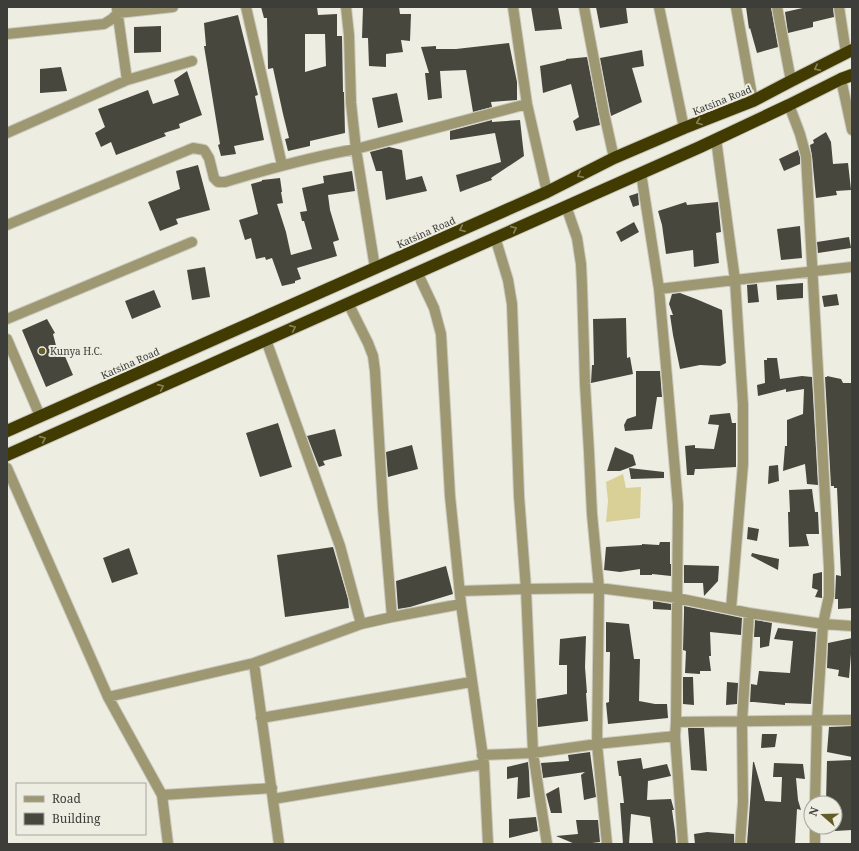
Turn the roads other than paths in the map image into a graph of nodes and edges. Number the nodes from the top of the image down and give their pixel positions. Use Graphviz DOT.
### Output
graph roads {
  1 [pos="173,7"];
  2 [pos="246,7"];
  3 [pos="346,7"];
  4 [pos="513,7"];
  5 [pos="584,7"];
  6 [pos="659,7"];
  7 [pos="736,7"];
  8 [pos="777,7"];
  9 [pos="839,7"];
  10 [pos="117,10"];
  11 [pos="7,34"];
  12 [pos="849,52"];
  13 [pos="192,61"];
  14 [pos="846,77"];
  15 [pos="127,80"];
  16 [pos="791,81"];
  17 [pos="753,102"];
  18 [pos="527,104"];
  19 [pos="789,105"];
  20 [pos="684,128"];
  21 [pos="852,130"];
  22 [pos="7,133"];
  23 [pos="716,139"];
  24 [pos="356,149"];
  25 [pos="614,158"];
  26 [pos="282,165"];
  27 [pos="641,173"];
  28 [pos="547,192"];
  29 [pos="566,206"];
  30 [pos="7,224"];
  31 [pos="495,238"];
  32 [pos="192,242"];
  33 [pos="852,267"];
  34 [pos="375,268"];
  35 [pos="418,272"];
  36 [pos="812,272"];
  37 [pos="734,280"];
  38 [pos="659,289"];
  39 [pos="348,303"];
  40 [pos="7,319"];
  41 [pos="7,339"];
  42 [pos="266,340"];
  43 [pos="40,416"];
  44 [pos="7,431"];
  45 [pos="7,455"];
  46 [pos="7,468"];
  47 [pos="599,588"];
  48 [pos="526,589"];
  49 [pos="460,591"];
  50 [pos="677,598"];
  51 [pos="461,604"];
  52 [pos="730,610"];
  53 [pos="749,613"];
  54 [pos="392,617"];
  55 [pos="361,624"];
  56 [pos="823,624"];
  57 [pos="852,626"];
  58 [pos="254,663"];
  59 [pos="472,682"];
  60 [pos="108,697"];
  61 [pos="261,718"];
  62 [pos="817,720"];
  63 [pos="852,720"];
  64 [pos="676,722"];
  65 [pos="742,722"];
  66 [pos="675,736"];
  67 [pos="597,744"];
  68 [pos="533,753"];
  69 [pos="483,760"];
  70 [pos="272,788"];
  71 [pos="162,795"];
  72 [pos="816,795"];
  73 [pos="273,799"];
  74 [pos="168,844"];
  75 [pos="279,844"];
  76 [pos="488,844"];
  77 [pos="547,844"];
  78 [pos="607,844"];
  79 [pos="683,844"];
  80 [pos="740,844"];
  1 -- 10 [label="street"];
  2 -- 26 [label="street"];
  3 -- 24 [label="street"];
  4 -- 18 [label="street"];
  5 -- 25 [label="street"];
  6 -- 20 [label="street"];
  7 -- 17 [label="street"];
  8 -- 16 [label="street"];
  9 -- 12 [label="street"];
  10 -- 11 [label="street"];
  10 -- 15 [label="street"];
  12 -- 16 [label="highway, Katsina Road, one-way"];
  13 -- 15 [label="street"];
  14 -- 19 [label="highway"];
  14 -- 21 [label="street"];
  15 -- 22 [label="street"];
  16 -- 17 [label="highway, Katsina Road"];
  17 -- 20 [label="highway, Katsina Road, one-way"];
  18 -- 24 [label="street"];
  18 -- 28 [label="street"];
  19 -- 23 [label="highway"];
  19 -- 36 [label="street"];
  20 -- 25 [label="highway, Katsina Road"];
  23 -- 27 [label="highway"];
  23 -- 37 [label="street"];
  24 -- 26 [label="street"];
  24 -- 34 [label="street"];
  25 -- 28 [label="highway, Katsina Road, one-way"];
  26 -- 30 [label="street"];
  27 -- 29 [label="highway"];
  27 -- 38 [label="street"];
  28 -- 34 [label="highway, Katsina Road, one-way"];
  31 -- 29 [label="highway, one-way"];
  29 -- 47 [label="street"];
  31 -- 35 [label="highway"];
  31 -- 48 [label="street"];
  32 -- 40 [label="street"];
  33 -- 36 [label="street"];
  34 -- 43 [label="highway, Katsina Road"];
  35 -- 39 [label="highway"];
  35 -- 49 [label="street"];
  36 -- 37 [label="street"];
  36 -- 56 [label="street"];
  37 -- 38 [label="street"];
  37 -- 52 [label="street"];
  38 -- 50 [label="street"];
  42 -- 39 [label="highway, one-way"];
  39 -- 54 [label="street"];
  41 -- 43 [label="street"];
  45 -- 42 [label="highway, one-way"];
  42 -- 55 [label="street"];
  43 -- 44 [label="highway, Katsina Road"];
  46 -- 60 [label="street"];
  47 -- 48 [label="street"];
  47 -- 50 [label="street"];
  47 -- 67 [label="street"];
  48 -- 49 [label="street"];
  48 -- 68 [label="street"];
  49 -- 51 [label="street"];
  50 -- 52 [label="street"];
  50 -- 64 [label="street"];
  51 -- 54 [label="street"];
  51 -- 59 [label="street"];
  52 -- 53 [label="street"];
  53 -- 56 [label="street"];
  53 -- 65 [label="street"];
  54 -- 55 [label="street"];
  55 -- 58 [label="street"];
  56 -- 57 [label="street"];
  56 -- 62 [label="street"];
  58 -- 60 [label="street"];
  58 -- 61 [label="street"];
  59 -- 61 [label="street"];
  59 -- 69 [label="street"];
  60 -- 71 [label="street"];
  61 -- 70 [label="street"];
  62 -- 63 [label="street"];
  62 -- 65 [label="street"];
  62 -- 72 [label="street"];
  64 -- 65 [label="street"];
  64 -- 66 [label="street"];
  65 -- 80 [label="street"];
  66 -- 67 [label="street"];
  66 -- 79 [label="street"];
  67 -- 68 [label="street"];
  67 -- 78 [label="street"];
  68 -- 69 [label="street"];
  68 -- 77 [label="street"];
  69 -- 73 [label="street"];
  69 -- 76 [label="street"];
  70 -- 71 [label="street"];
  70 -- 73 [label="street"];
  71 -- 74 [label="street"];
  73 -- 75 [label="street"];
}
